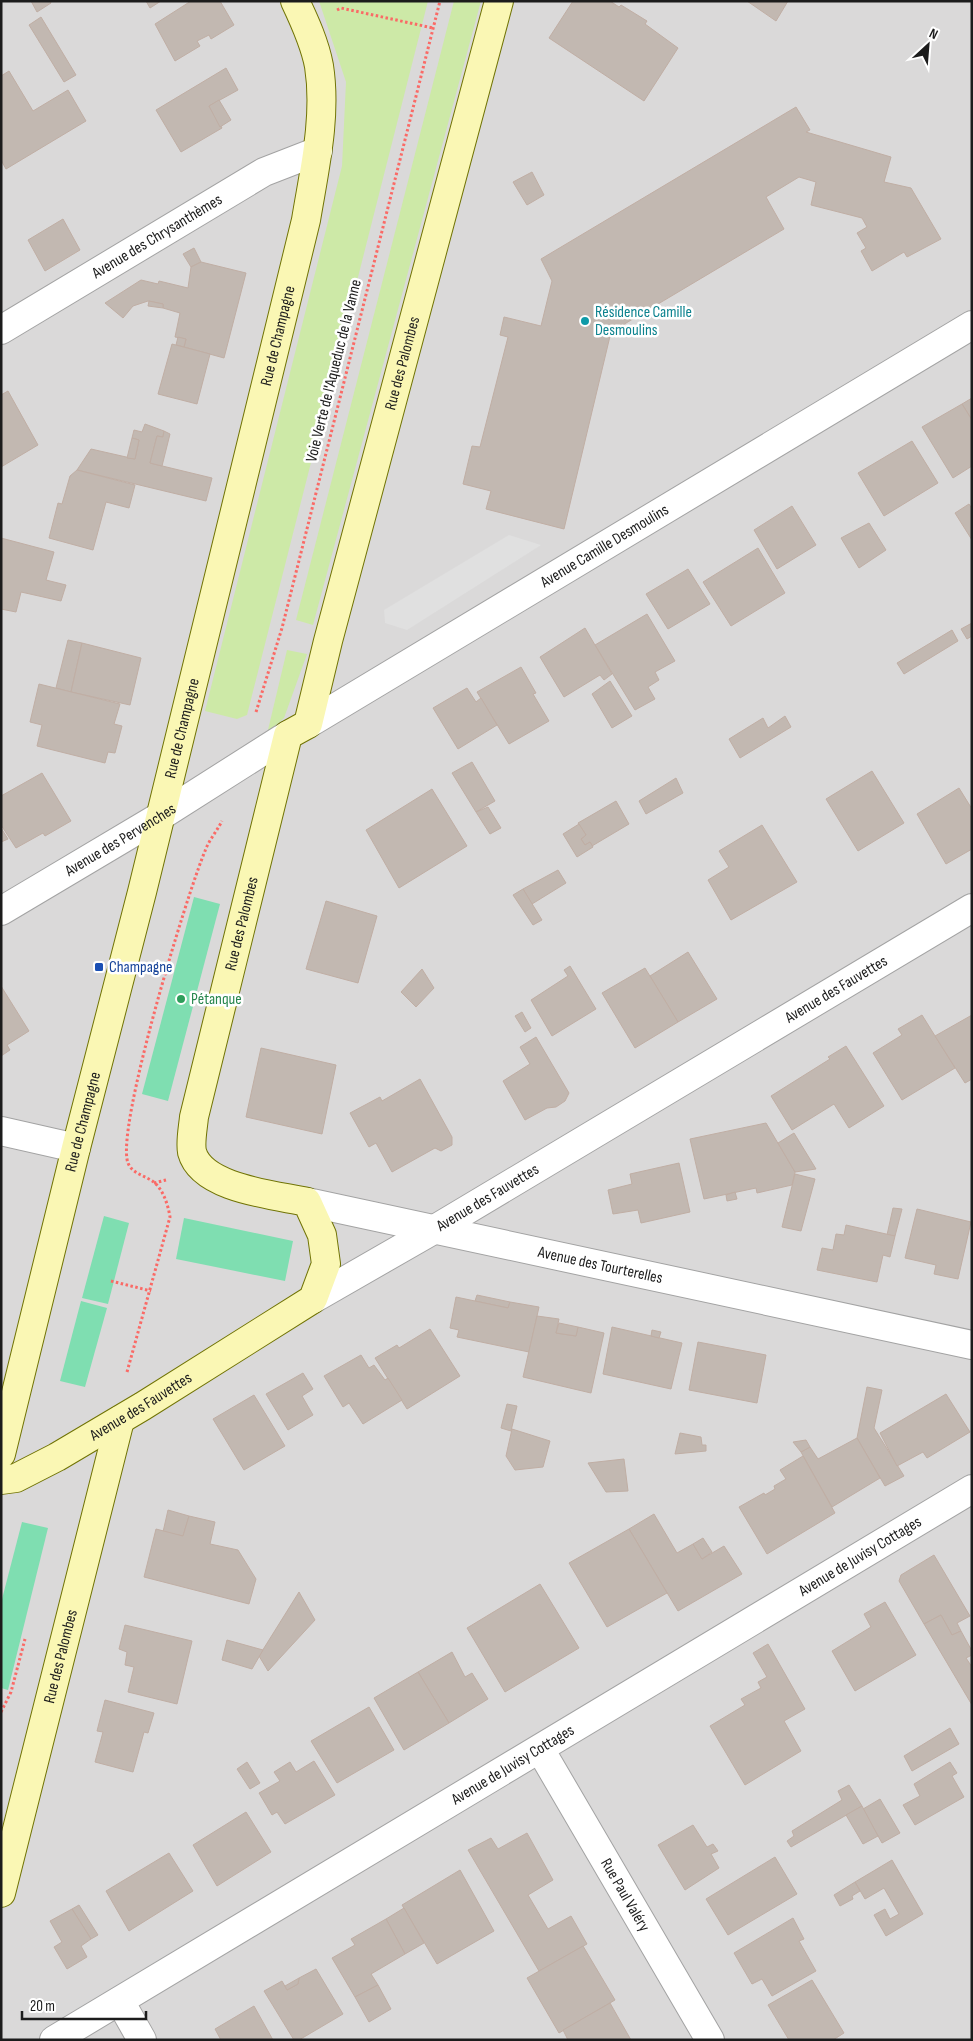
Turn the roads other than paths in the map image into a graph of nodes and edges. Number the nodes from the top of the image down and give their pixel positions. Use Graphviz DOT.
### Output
graph roads {
  1 [pos="499,1"];
  2 [pos="300,12"];
  3 [pos="318,151"];
  4 [pos="972,325"];
  5 [pos="1,330"];
  6 [pos="298,730"];
  7 [pos="238,766"];
  8 [pos="159,817"];
  9 [pos="972,908"];
  10 [pos="1,911"];
  11 [pos="1,1131"];
  12 [pos="76,1148"];
  13 [pos="228,1185"];
  14 [pos="307,1202"];
  15 [pos="435,1230"];
  16 [pos="313,1299"];
  17 [pos="972,1345"];
  18 [pos="120,1420"];
  19 [pos="1,1454"];
  20 [pos="1,1480"];
  21 [pos="969,1498"];
  22 [pos="540,1749"];
  23 [pos="1,1893"];
  24 [pos="120,2001"];
  25 [pos="54,2040"];
  26 [pos="142,2040"];
  27 [pos="710,2040"];
  1 -- 6 [label="street, Rue des Palombes"];
  2 -- 3 [label="street, Rue de Champagne"];
  3 -- 5 [label="street, Avenue des Chrysanthèmes"];
  3 -- 8 [label="street, Rue de Champagne"];
  4 -- 6 [label="street, Avenue Camille Desmoulins"];
  6 -- 7 [label="street, Avenue Camille Desmoulins"];
  6 -- 13 [label="street, Rue des Palombes"];
  7 -- 8 [label="street, Avenue des Pervenches"];
  8 -- 10 [label="street, Avenue des Pervenches"];
  8 -- 12 [label="street, Rue de Champagne"];
  9 -- 15 [label="street, Avenue des Fauvettes"];
  11 -- 12 [label="street"];
  12 -- 19 [label="street, Rue de Champagne"];
  13 -- 14 [label="street, Avenue des Tourterelles"];
  14 -- 15 [label="street, Avenue des Tourterelles"];
  14 -- 16 [label="street"];
  15 -- 16 [label="street, Avenue des Fauvettes"];
  15 -- 17 [label="street, Avenue des Tourterelles"];
  16 -- 18 [label="street, Avenue des Fauvettes"];
  18 -- 20 [label="street, Avenue des Fauvettes"];
  18 -- 23 [label="street, Rue des Palombes"];
  21 -- 22 [label="street, Avenue de Juvisy Cottages"];
  22 -- 24 [label="street, Avenue de Juvisy Cottages"];
  22 -- 27 [label="street, Rue Paul Valéry"];
  24 -- 25 [label="street, Avenue de Juvisy Cottages"];
  24 -- 26 [label="street"];
}
